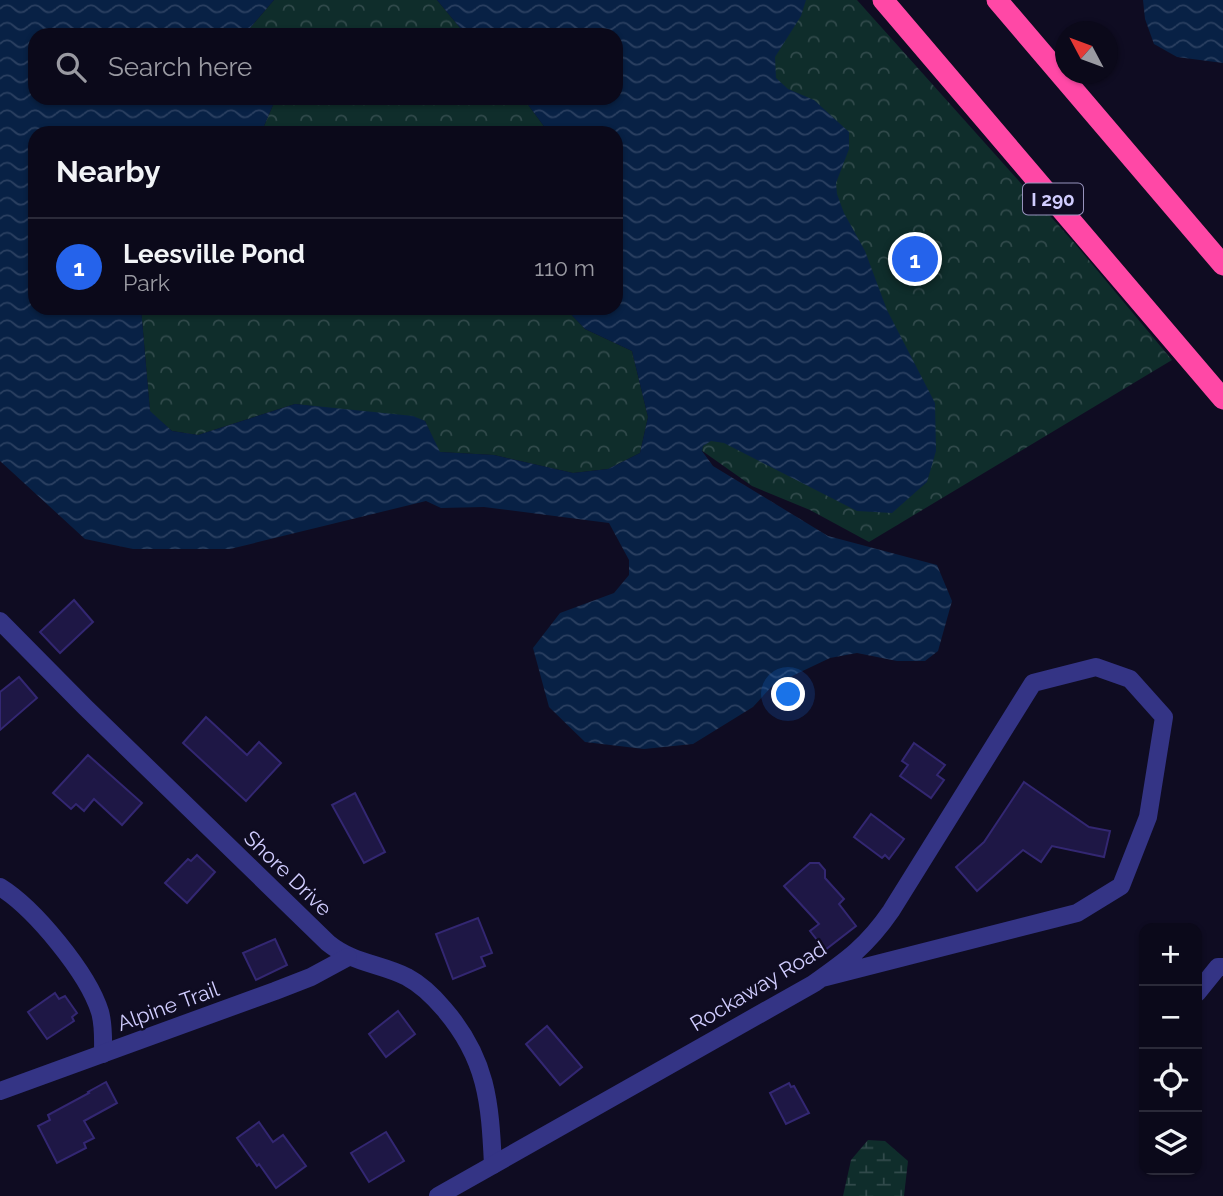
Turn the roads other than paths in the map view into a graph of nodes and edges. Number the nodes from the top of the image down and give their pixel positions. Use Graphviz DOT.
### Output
graph roads {
  1 [pos="883,0"];
  2 [pos="997,0"];
  3 [pos="1223,265"];
  4 [pos="1223,399"];
  5 [pos="0,621"];
  6 [pos="0,887"];
  7 [pos="348,957"];
  8 [pos="1223,967"];
  9 [pos="822,978"];
  10 [pos="1202,987"];
  11 [pos="103,1054"];
  12 [pos="0,1091"];
  13 [pos="493,1165"];
  14 [pos="438,1196"];
  1 -- 4 [label="highway, I 290"];
  2 -- 3 [label="highway"];
  5 -- 7 [label="street, Shore Drive"];
  6 -- 11 [label="street"];
  7 -- 11 [label="street, Alpine Trail"];
  7 -- 13 [label="street, Shore Drive"];
  8 -- 10 [label="street"];
  9 -- 9 [label="street, Rockaway Road"];
  9 -- 13 [label="street, Rockaway Road"];
  11 -- 12 [label="street, Alpine Trail"];
  13 -- 14 [label="street, Rockaway Road"];
}
